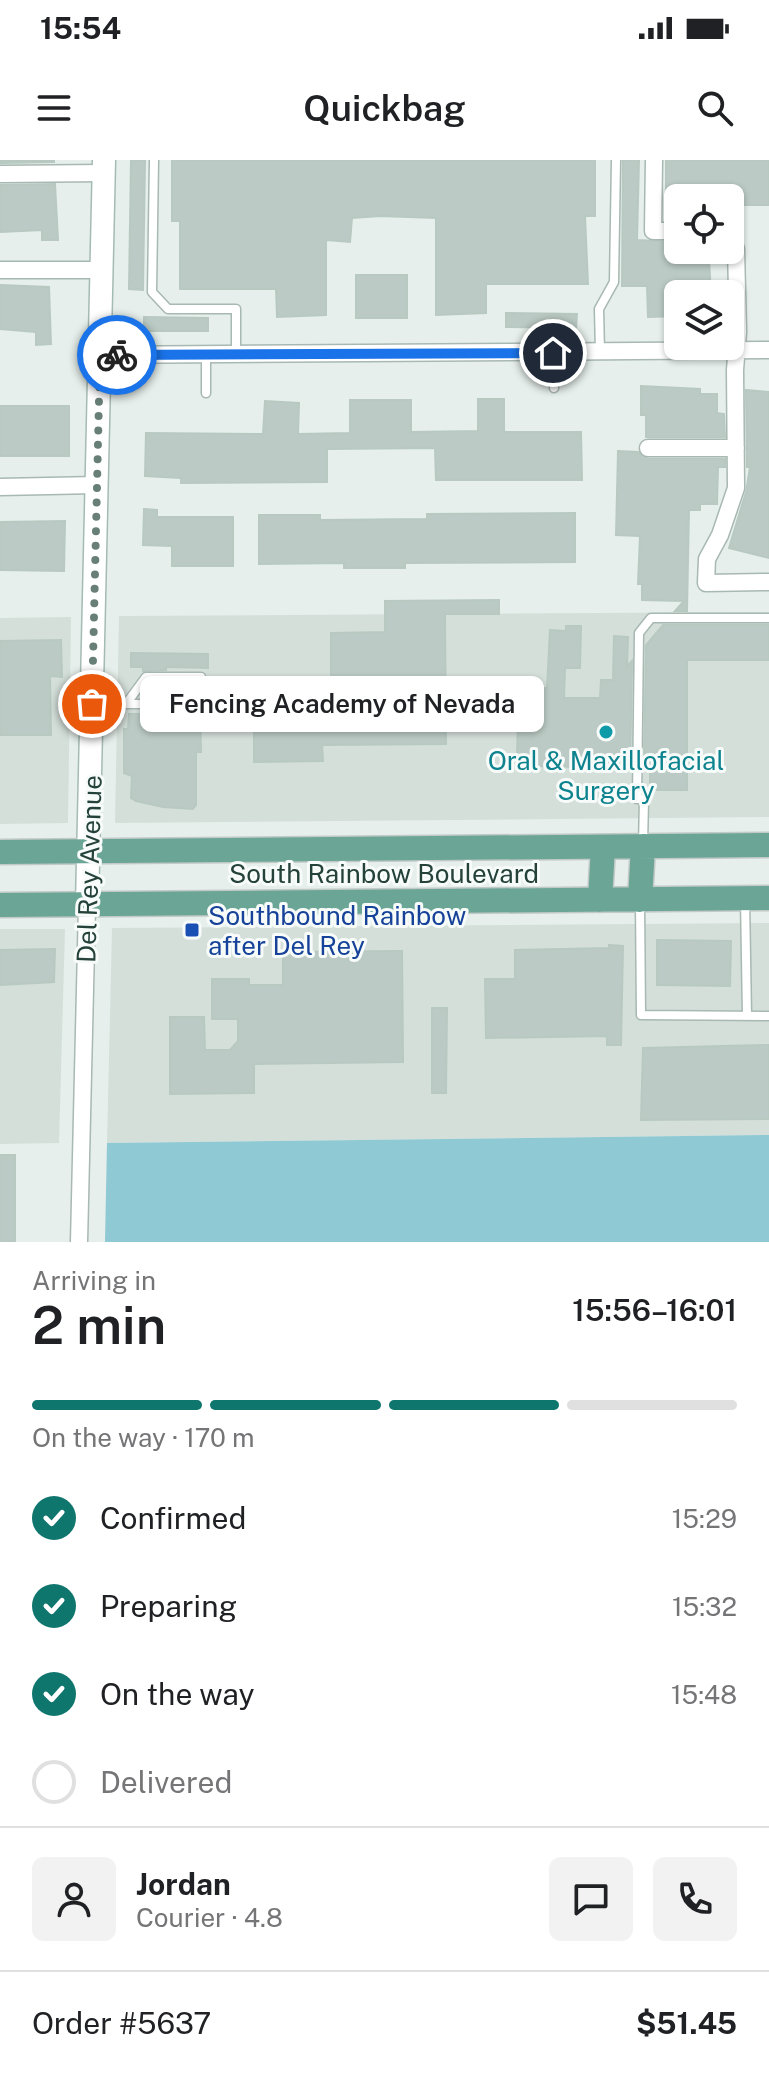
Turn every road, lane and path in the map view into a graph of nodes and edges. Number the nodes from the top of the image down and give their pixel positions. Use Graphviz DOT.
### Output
graph roads {
  1 [pos="154,160"];
  2 [pos="616,160"];
  3 [pos="654,160"];
  4 [pos="104,167"];
  5 [pos="0,174"];
  6 [pos="664,231"];
  7 [pos="0,270"];
  8 [pos="102,270"];
  9 [pos="769,350"];
  10 [pos="744,351"];
  11 [pos="664,352"];
  12 [pos="553,353"];
  13 [pos="600,353"];
  14 [pos="206,354"];
  15 [pos="236,354"];
  16 [pos="100,355"];
  17 [pos="736,360"];
  18 [pos="554,388"];
  19 [pos="206,393"];
  20 [pos="648,448"];
  21 [pos="736,448"];
  22 [pos="97,485"];
  23 [pos="0,487"];
  24 [pos="769,582"];
  25 [pos="769,618"];
  26 [pos="201,684"];
  27 [pos="229,685"];
  28 [pos="165,703"];
  29 [pos="92,704"];
  30 [pos="126,704"];
  31 [pos="143,704"];
  32 [pos="769,845"];
  33 [pos="643,846"];
  34 [pos="603,847"];
  35 [pos="89,851"];
  36 [pos="0,852"];
  37 [pos="757,898"];
  38 [pos="600,900"];
  39 [pos="640,900"];
  40 [pos="0,905"];
  41 [pos="87,905"];
  42 [pos="747,1016"];
  43 [pos="769,1016"];
  44 [pos="79,1242"];
  1 -- 15 [label="lane"];
  2 -- 13 [label="lane"];
  3 -- 6 [label="street"];
  4 -- 5 [label="street"];
  4 -- 8 [label="street, Del Rey Avenue"];
  7 -- 8 [label="street"];
  8 -- 16 [label="street, Del Rey Avenue"];
  9 -- 10 [label="street"];
  11 -- 13 [label="street"];
  12 -- 13 [label="street"];
  12 -- 15 [label="street"];
  12 -- 18 [label="lane"];
  14 -- 15 [label="street"];
  14 -- 16 [label="street"];
  14 -- 19 [label="lane"];
  16 -- 22 [label="street, Del Rey Avenue"];
  17 -- 21 [label="street"];
  20 -- 21 [label="street"];
  21 -- 24 [label="street"];
  22 -- 23 [label="street"];
  22 -- 29 [label="street, Del Rey Avenue"];
  25 -- 33 [label="lane"];
  26 -- 27 [label="lane"];
  26 -- 28 [label="lane"];
  26 -- 30 [label="lane"];
  29 -- 30 [label="lane"];
  29 -- 35 [label="street, Del Rey Avenue"];
  30 -- 31 [label="lane"];
  32 -- 33 [label="main road, South Rainbow Boulevard"];
  33 -- 34 [label="main road, South Rainbow Boulevard"];
  33 -- 39 [label="main road"];
  34 -- 35 [label="main road, South Rainbow Boulevard"];
  34 -- 38 [label="main road"];
  35 -- 36 [label="main road, South Rainbow Boulevard"];
  35 -- 41 [label="street, Del Rey Avenue"];
  37 -- 39 [label="main road, South Rainbow Boulevard"];
  37 -- 42 [label="lane"];
  38 -- 39 [label="main road, South Rainbow Boulevard"];
  38 -- 41 [label="main road, South Rainbow Boulevard"];
  39 -- 42 [label="lane"];
  40 -- 41 [label="main road, South Rainbow Boulevard"];
  41 -- 44 [label="street, Del Rey Avenue"];
  42 -- 43 [label="lane"];
}
